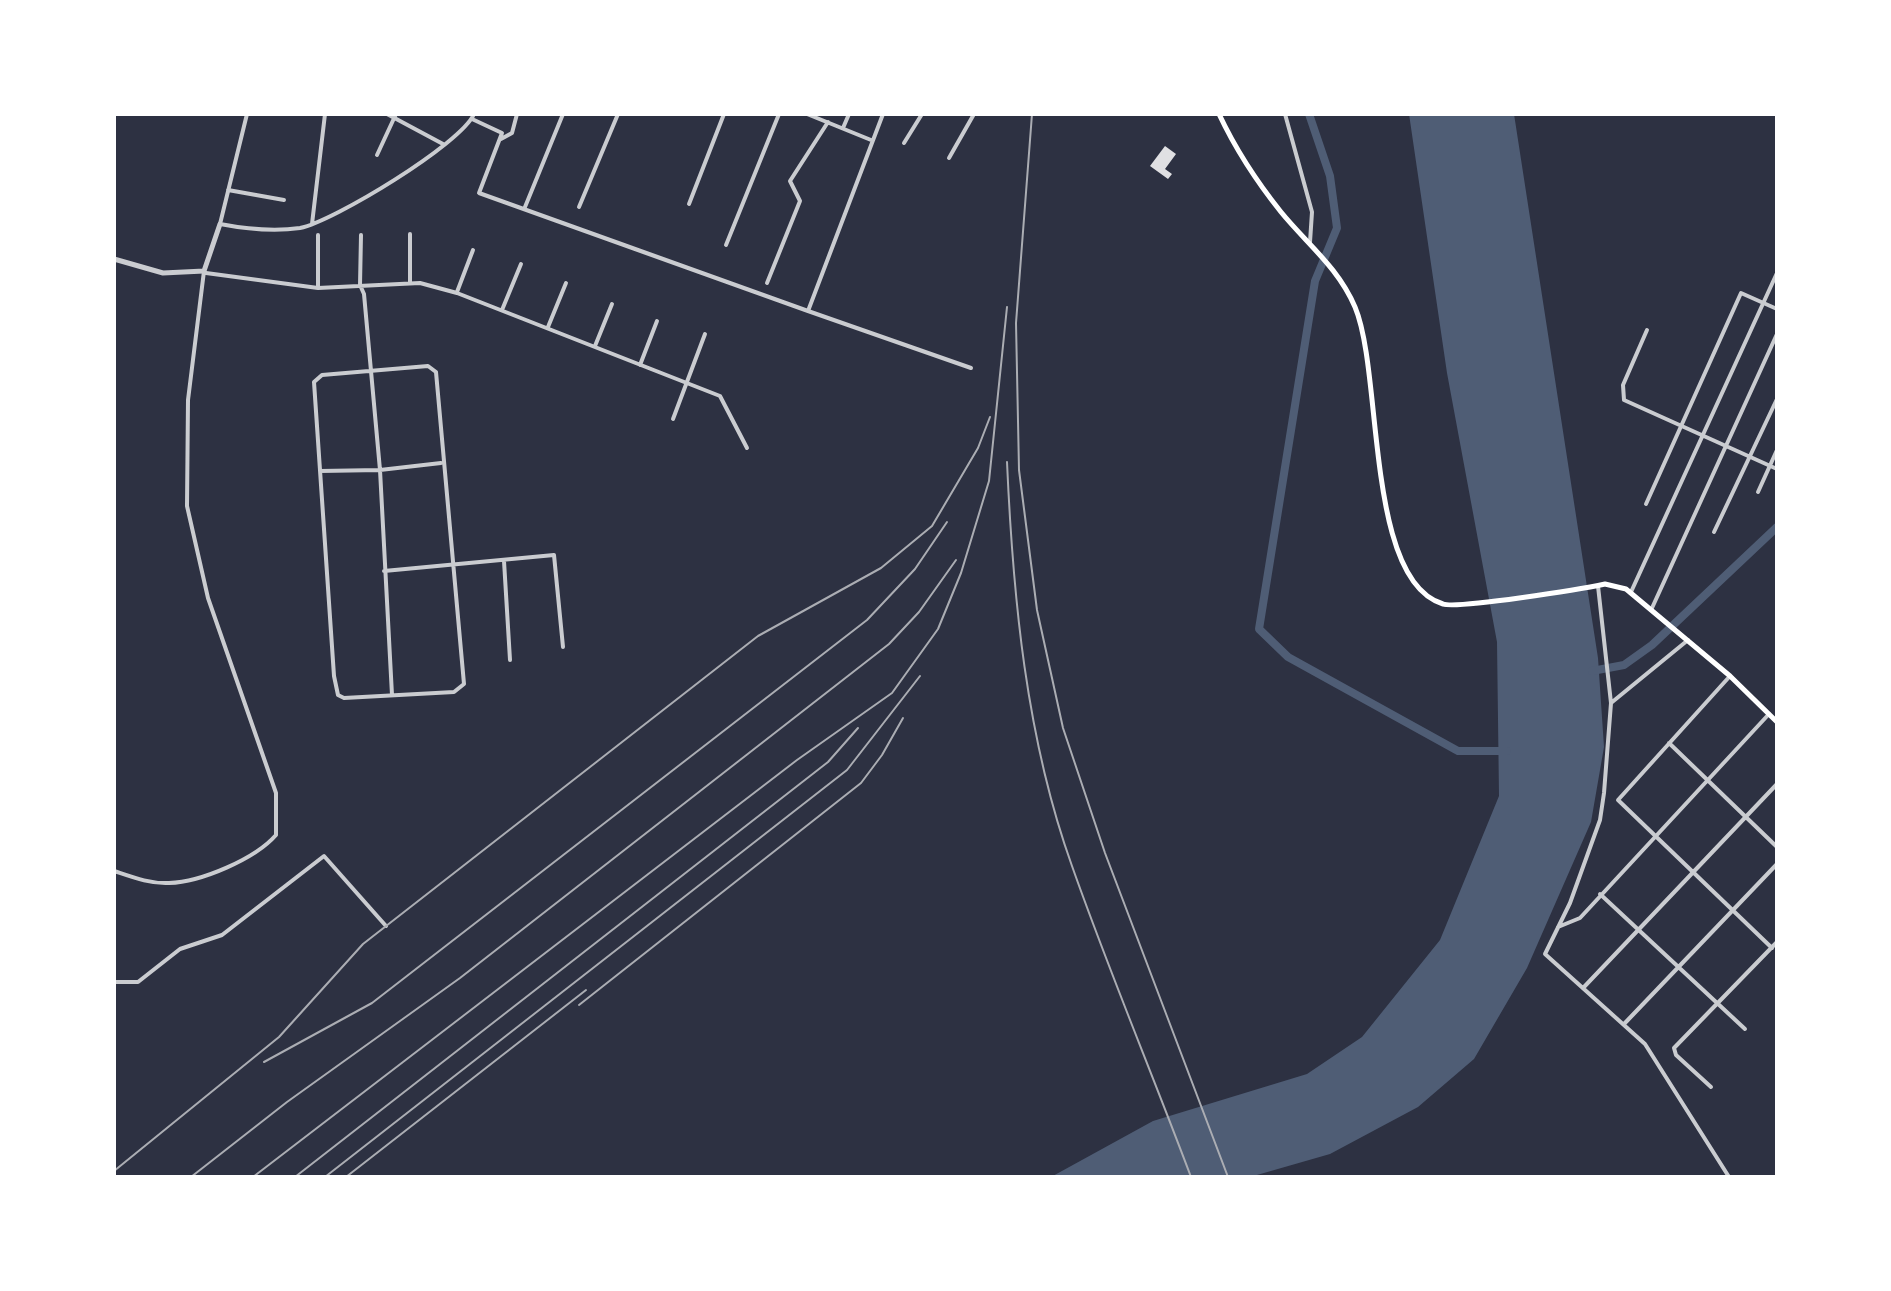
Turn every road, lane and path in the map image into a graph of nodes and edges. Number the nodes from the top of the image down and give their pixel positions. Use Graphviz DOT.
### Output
graph roads {
  1 [pos="247,114"];
  2 [pos="325,114"];
  3 [pos="387,114"];
  4 [pos="517,114"];
  5 [pos="563,114"];
  6 [pos="618,114"];
  7 [pos="724,114"];
  8 [pos="779,114"];
  9 [pos="807,114"];
  10 [pos="849,114"];
  11 [pos="883,114"];
  12 [pos="922,114"];
  13 [pos="974,114"];
  14 [pos="1219,114"];
  15 [pos="1285,114"];
  16 [pos="814,115"];
  17 [pos="396,116"];
  18 [pos="473,116"];
  19 [pos="828,122"];
  20 [pos="843,128"];
  21 [pos="501,139"];
  22 [pos="872,140"];
  23 [pos="904,143"];
  24 [pos="443,144"];
  25 [pos="377,155"];
  26 [pos="949,158"];
  27 [pos="228,190"];
  28 [pos="284,200"];
  29 [pos="689,204"];
  30 [pos="525,207"];
  31 [pos="579,207"];
  32 [pos="220,224"];
  33 [pos="312,224"];
  34 [pos="410,234"];
  35 [pos="318,235"];
  36 [pos="361,235"];
  37 [pos="1310,242"];
  38 [pos="726,245"];
  39 [pos="473,250"];
  40 [pos="114,259"];
  41 [pos="521,264"];
  42 [pos="205,272"];
  43 [pos="1777,273"];
  44 [pos="410,282"];
  45 [pos="566,283"];
  46 [pos="767,283"];
  47 [pos="360,285"];
  48 [pos="318,288"];
  49 [pos="457,293"];
  50 [pos="1763,303"];
  51 [pos="612,304"];
  52 [pos="1777,309"];
  53 [pos="501,311"];
  54 [pos="808,311"];
  55 [pos="657,321"];
  56 [pos="548,327"];
  57 [pos="1647,330"];
  58 [pos="705,334"];
  59 [pos="1777,334"];
  60 [pos="595,346"];
  61 [pos="640,365"];
  62 [pos="971,368"];
  63 [pos="372,370"];
  64 [pos="686,384"];
  65 [pos="1777,399"];
  66 [pos="673,419"];
  67 [pos="1681,426"];
  68 [pos="1703,436"];
  69 [pos="1726,446"];
  70 [pos="747,448"];
  71 [pos="1777,450"];
  72 [pos="1751,457"];
  73 [pos="442,463"];
  74 [pos="1770,466"];
  75 [pos="1777,469"];
  76 [pos="380,470"];
  77 [pos="320,471"];
  78 [pos="1758,492"];
  79 [pos="1646,504"];
  80 [pos="1714,532"];
  81 [pos="504,561"];
  82 [pos="453,566"];
  83 [pos="384,571"];
  84 [pos="1598,586"];
  85 [pos="1631,592"];
  86 [pos="1652,608"];
  87 [pos="1686,639"];
  88 [pos="563,647"];
  89 [pos="510,660"];
  90 [pos="1730,676"];
  91 [pos="392,695"];
  92 [pos="1611,703"];
  93 [pos="1769,714"];
  94 [pos="1777,722"];
  95 [pos="1669,743"];
  96 [pos="1707,781"];
  97 [pos="1777,784"];
  98 [pos="1747,818"];
  99 [pos="1654,838"];
  100 [pos="1777,847"];
  101 [pos="1777,864"];
  102 [pos="114,871"];
  103 [pos="1693,874"];
  104 [pos="1600,894"];
  105 [pos="1732,911"];
  106 [pos="386,926"];
  107 [pos="1558,927"];
  108 [pos="1638,931"];
  109 [pos="1777,942"];
  110 [pos="1772,948"];
  111 [pos="1678,967"];
  112 [pos="114,982"];
  113 [pos="1584,987"];
  114 [pos="1717,1004"];
  115 [pos="1624,1024"];
  116 [pos="1745,1029"];
  117 [pos="1711,1087"];
  118 [pos="1729,1177"];
  1 -- 27 [label="street"];
  2 -- 33 [label="street"];
  3 -- 17 [label="street"];
  4 -- 21 [label="street"];
  5 -- 30 [label="street"];
  6 -- 31 [label="street"];
  7 -- 29 [label="street"];
  8 -- 38 [label="street"];
  9 -- 16 [label="street"];
  10 -- 20 [label="street"];
  11 -- 22 [label="street"];
  12 -- 23 [label="street"];
  13 -- 26 [label="street"];
  14 -- 37 [label="main road"];
  15 -- 37 [label="street"];
  16 -- 19 [label="street"];
  17 -- 24 [label="street"];
  17 -- 25 [label="street"];
  18 -- 21 [label="street"];
  18 -- 24 [label="street"];
  19 -- 20 [label="street"];
  19 -- 46 [label="street"];
  20 -- 22 [label="street"];
  21 -- 30 [label="street"];
  22 -- 54 [label="street"];
  24 -- 33 [label="street"];
  27 -- 28 [label="street"];
  27 -- 32 [label="street"];
  30 -- 54 [label="street"];
  32 -- 33 [label="street"];
  32 -- 42 [label="street"];
  34 -- 44 [label="street"];
  35 -- 48 [label="street"];
  36 -- 47 [label="street"];
  37 -- 84 [label="main road"];
  39 -- 49 [label="street"];
  40 -- 42 [label="street"];
  41 -- 53 [label="street"];
  42 -- 48 [label="street"];
  42 -- 102 [label="street"];
  43 -- 50 [label="street"];
  44 -- 47 [label="street"];
  44 -- 49 [label="street"];
  45 -- 56 [label="street"];
  47 -- 48 [label="street"];
  47 -- 63 [label="street"];
  49 -- 53 [label="street"];
  50 -- 52 [label="street"];
  50 -- 67 [label="street"];
  50 -- 68 [label="street"];
  51 -- 60 [label="street"];
  53 -- 56 [label="street"];
  54 -- 62 [label="street"];
  55 -- 61 [label="street"];
  56 -- 60 [label="street"];
  57 -- 67 [label="street"];
  58 -- 64 [label="street"];
  59 -- 69 [label="street"];
  60 -- 61 [label="street"];
  61 -- 64 [label="street"];
  63 -- 73 [label="street"];
  63 -- 76 [label="street"];
  63 -- 77 [label="street"];
  64 -- 66 [label="street"];
  64 -- 70 [label="street"];
  65 -- 72 [label="street"];
  67 -- 68 [label="street"];
  67 -- 79 [label="street"];
  68 -- 69 [label="street"];
  68 -- 85 [label="street"];
  69 -- 72 [label="street"];
  69 -- 86 [label="street"];
  71 -- 74 [label="street"];
  72 -- 74 [label="street"];
  72 -- 80 [label="street"];
  73 -- 76 [label="street"];
  73 -- 82 [label="street"];
  74 -- 75 [label="street"];
  74 -- 78 [label="street"];
  76 -- 77 [label="street"];
  76 -- 83 [label="street"];
  77 -- 91 [label="street"];
  81 -- 82 [label="street"];
  81 -- 88 [label="street"];
  81 -- 89 [label="street"];
  82 -- 83 [label="street"];
  82 -- 91 [label="street"];
  83 -- 91 [label="street"];
  84 -- 85 [label="main road"];
  84 -- 92 [label="street"];
  85 -- 86 [label="main road"];
  86 -- 87 [label="main road"];
  87 -- 90 [label="main road"];
  87 -- 92 [label="street"];
  90 -- 93 [label="main road"];
  90 -- 95 [label="street"];
  92 -- 107 [label="street"];
  93 -- 94 [label="main road"];
  93 -- 96 [label="street"];
  95 -- 96 [label="street"];
  95 -- 99 [label="street"];
  96 -- 98 [label="street"];
  96 -- 99 [label="street"];
  97 -- 98 [label="street"];
  98 -- 100 [label="street"];
  98 -- 103 [label="street"];
  99 -- 103 [label="street"];
  99 -- 104 [label="street"];
  101 -- 105 [label="street"];
  103 -- 105 [label="street"];
  103 -- 108 [label="street"];
  104 -- 107 [label="street"];
  104 -- 108 [label="street"];
  105 -- 110 [label="street"];
  105 -- 111 [label="street"];
  106 -- 112 [label="street"];
  107 -- 113 [label="street"];
  108 -- 111 [label="street"];
  108 -- 113 [label="street"];
  109 -- 110 [label="street"];
  110 -- 114 [label="street"];
  111 -- 114 [label="street"];
  111 -- 115 [label="street"];
  113 -- 115 [label="street"];
  114 -- 116 [label="street"];
  114 -- 117 [label="street"];
  115 -- 118 [label="street"];
}
